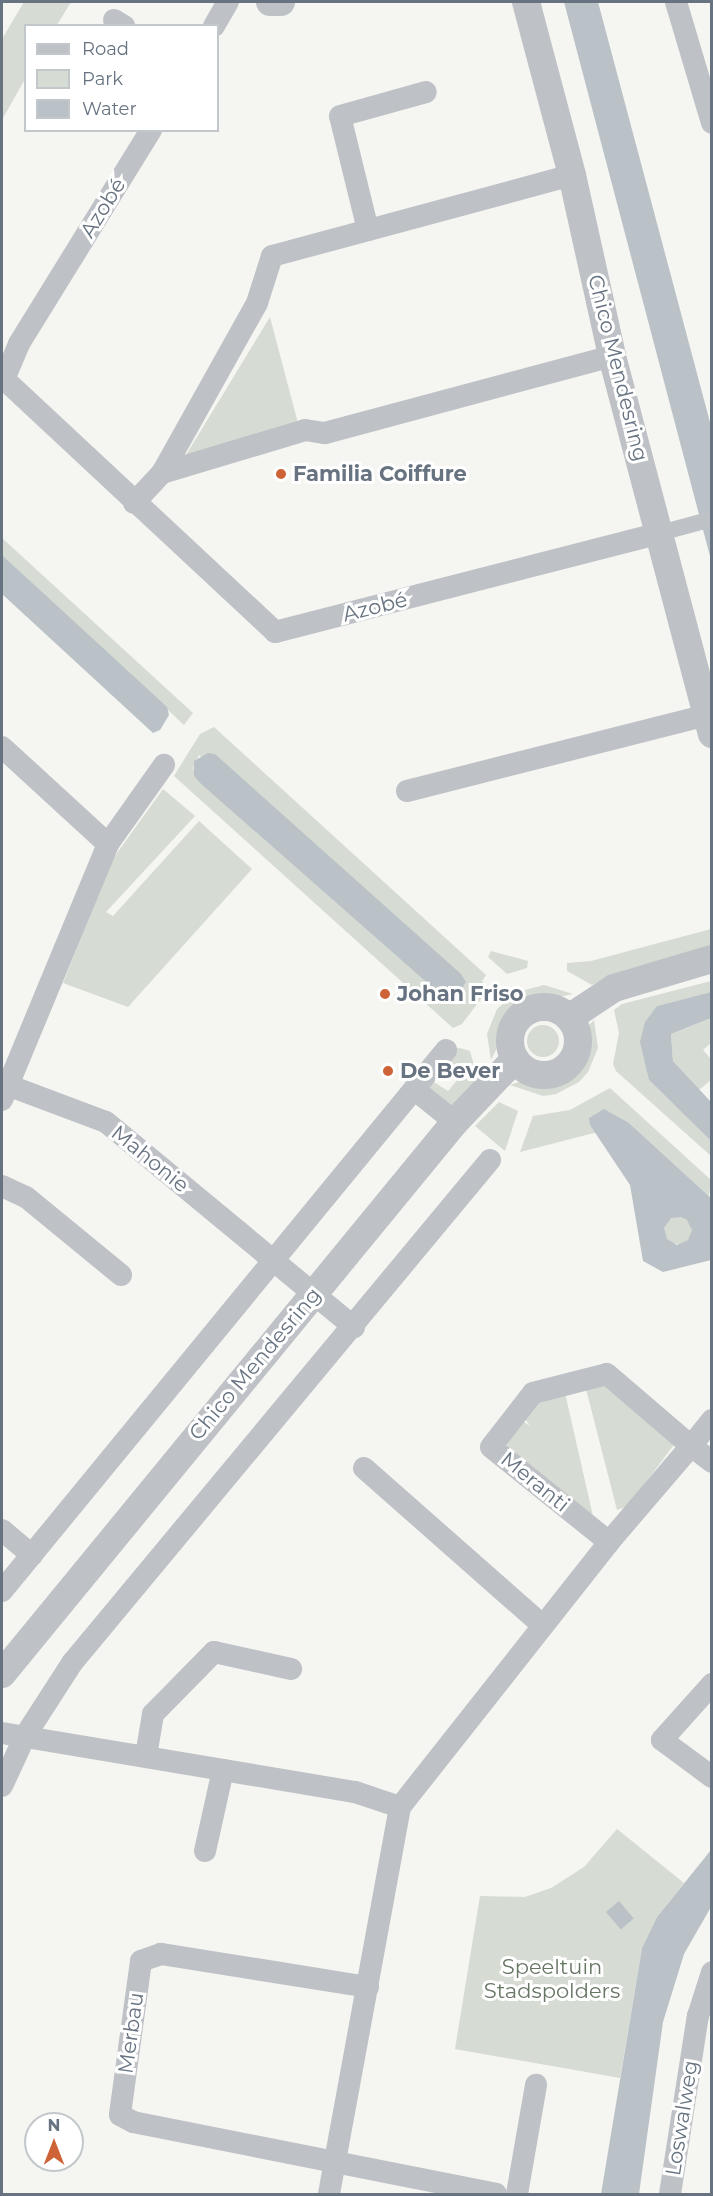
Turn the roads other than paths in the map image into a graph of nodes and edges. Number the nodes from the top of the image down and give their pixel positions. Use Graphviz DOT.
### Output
graph roads {
  1 [pos="228,2"];
  2 [pos="270,2"];
  3 [pos="281,2"];
  4 [pos="526,2"];
  5 [pos="676,2"];
  6 [pos="215,24"];
  7 [pos="426,92"];
  8 [pos="711,123"];
  9 [pos="150,132"];
  10 [pos="572,175"];
  11 [pos="368,230"];
  12 [pos="612,356"];
  13 [pos="162,473"];
  14 [pos="134,503"];
  15 [pos="711,519"];
  16 [pos="660,533"];
  17 [pos="709,724"];
  18 [pos="2,747"];
  19 [pos="164,765"];
  20 [pos="406,791"];
  21 [pos="108,844"];
  22 [pos="711,959"];
  23 [pos="569,1018"];
  24 [pos="446,1050"];
  25 [pos="515,1059"];
  26 [pos="415,1089"];
  27 [pos="4,1091"];
  28 [pos="455,1122"];
  29 [pos="490,1160"];
  30 [pos="2,1186"];
  31 [pos="275,1261"];
  32 [pos="121,1275"];
  33 [pos="315,1294"];
  34 [pos="354,1327"];
  35 [pos="711,1420"];
  36 [pos="691,1446"];
  37 [pos="711,1462"];
  38 [pos="364,1468"];
  39 [pos="2,1530"];
  40 [pos="609,1542"];
  41 [pos="32,1555"];
  42 [pos="2,1591"];
  43 [pos="542,1625"];
  44 [pos="291,1669"];
  45 [pos="2,1674"];
  46 [pos="711,1684"];
  47 [pos="2,1733"];
  48 [pos="25,1736"];
  49 [pos="146,1756"];
  50 [pos="223,1770"];
  51 [pos="711,1778"];
  52 [pos="2,1786"];
  53 [pos="400,1807"];
  54 [pos="205,1851"];
  55 [pos="711,1972"];
  56 [pos="368,1987"];
  57 [pos="536,2085"];
  58 [pos="336,2160"];
  59 [pos="329,2194"];
  60 [pos="496,2194"];
  61 [pos="517,2194"];
  62 [pos="670,2194"];
  1 -- 6 [label="street"];
  2 -- 3 [label="street"];
  4 -- 10 [label="street, Chico Mendesring"];
  5 -- 8 [label="street"];
  7 -- 11 [label="street"];
  9 -- 14 [label="street, Azobé"];
  10 -- 11 [label="street"];
  10 -- 12 [label="street, Chico Mendesring"];
  11 -- 13 [label="street"];
  12 -- 13 [label="street"];
  12 -- 16 [label="street, Chico Mendesring"];
  13 -- 14 [label="street"];
  14 -- 16 [label="street, Azobé"];
  15 -- 16 [label="street"];
  16 -- 17 [label="street, Chico Mendesring"];
  17 -- 20 [label="street"];
  18 -- 21 [label="street"];
  19 -- 21 [label="street, Mahonie"];
  21 -- 27 [label="street, Mahonie"];
  22 -- 23 [label="street"];
  23 -- 25 [label="street"];
  23 -- 25 [label="street"];
  24 -- 26 [label="street"];
  25 -- 28 [label="street, Chico Mendesring"];
  26 -- 28 [label="street"];
  26 -- 31 [label="street"];
  27 -- 31 [label="street, Mahonie"];
  28 -- 33 [label="street, Chico Mendesring"];
  29 -- 34 [label="street"];
  30 -- 32 [label="street"];
  31 -- 33 [label="street, Mahonie"];
  31 -- 41 [label="street"];
  33 -- 34 [label="street, Mahonie"];
  33 -- 45 [label="street, Chico Mendesring"];
  34 -- 48 [label="street"];
  35 -- 36 [label="street"];
  36 -- 37 [label="street, Meranti"];
  36 -- 40 [label="street"];
  36 -- 40 [label="street, Meranti"];
  38 -- 43 [label="street"];
  39 -- 41 [label="street"];
  40 -- 43 [label="street"];
  41 -- 42 [label="street"];
  43 -- 53 [label="street"];
  44 -- 49 [label="street"];
  46 -- 51 [label="street"];
  47 -- 48 [label="street"];
  48 -- 49 [label="street"];
  48 -- 52 [label="street"];
  49 -- 50 [label="street"];
  50 -- 53 [label="street"];
  50 -- 54 [label="street"];
  53 -- 56 [label="street"];
  55 -- 62 [label="street, Loswalweg"];
  56 -- 58 [label="street"];
  56 -- 58 [label="street, Merbau"];
  57 -- 61 [label="street"];
  58 -- 59 [label="street"];
  58 -- 60 [label="street, Merbau"];
}
